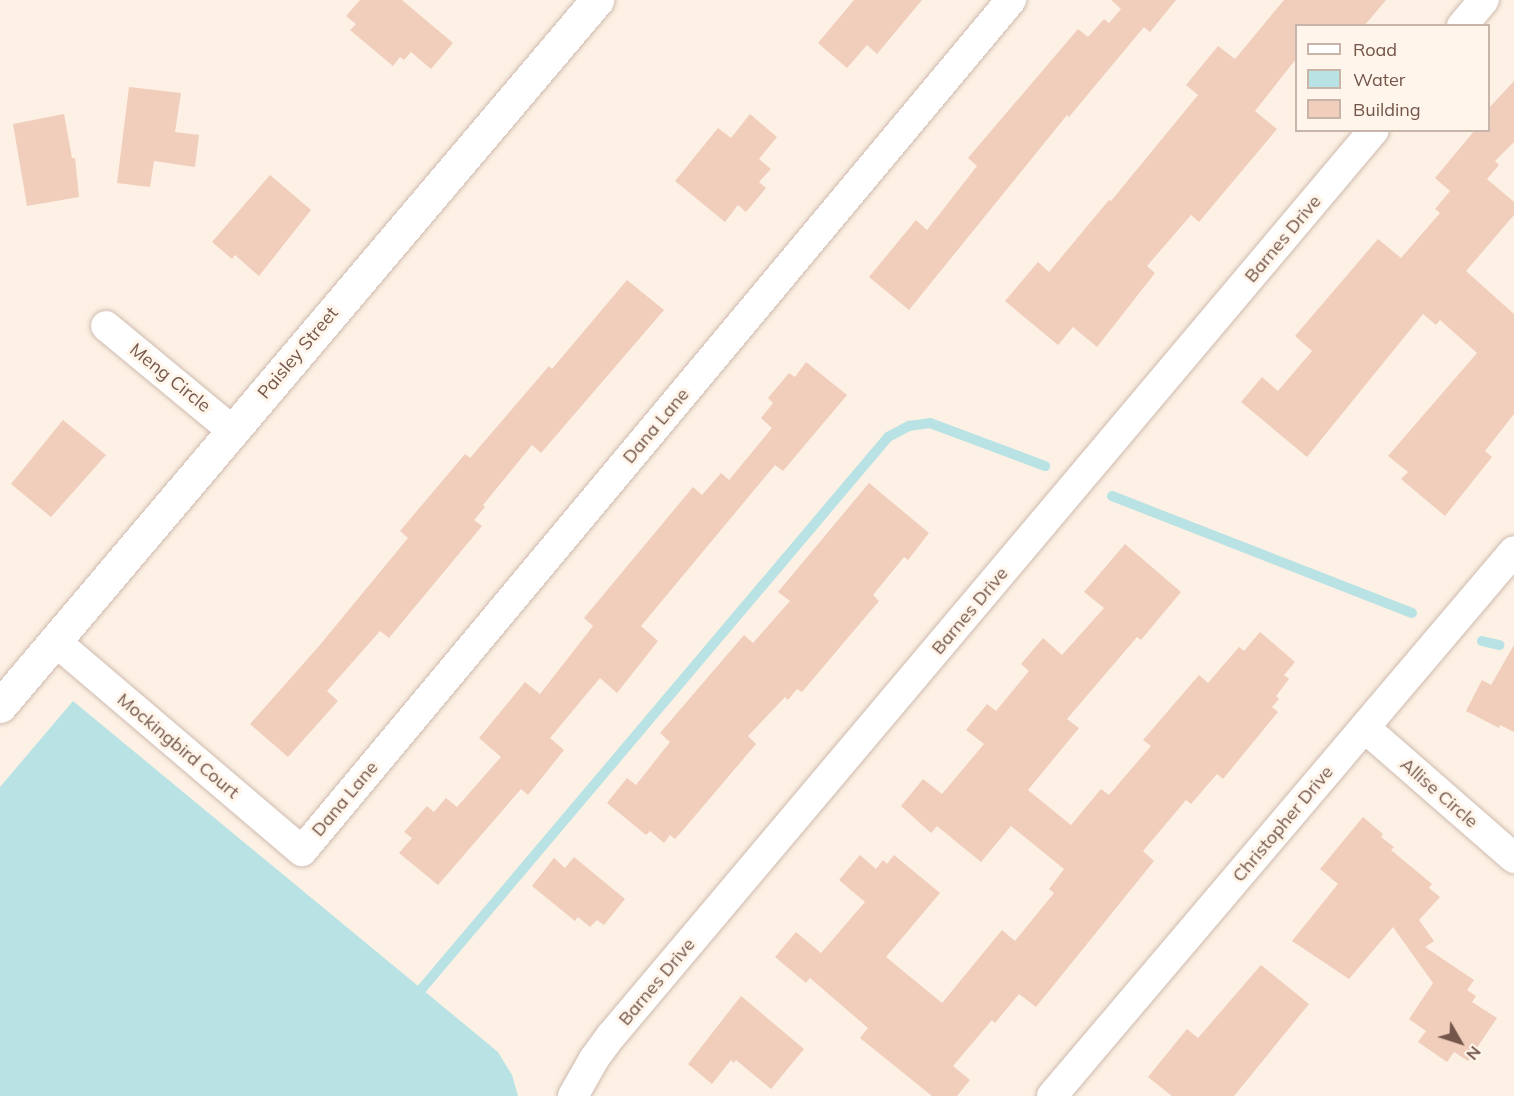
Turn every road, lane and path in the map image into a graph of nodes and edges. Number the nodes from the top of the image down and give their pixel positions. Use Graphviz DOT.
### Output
graph roads {
  1 [pos="597,0"];
  2 [pos="1011,0"];
  3 [pos="1484,0"];
  4 [pos="1464,24"];
  5 [pos="1372,132"];
  6 [pos="106,326"];
  7 [pos="233,430"];
  8 [pos="1514,551"];
  9 [pos="55,641"];
  10 [pos="0,706"];
  11 [pos="1365,728"];
  12 [pos="302,851"];
  13 [pos="1514,858"];
  14 [pos="573,1096"];
  15 [pos="1052,1096"];
  1 -- 7 [label="street, Paisley Street"];
  2 -- 12 [label="street, Dana Lane"];
  3 -- 4 [label="street"];
  5 -- 14 [label="street, Barnes Drive"];
  6 -- 7 [label="street, Meng Circle"];
  7 -- 9 [label="street, Paisley Street"];
  8 -- 11 [label="street, Christopher Drive"];
  9 -- 10 [label="street, Paisley Street"];
  9 -- 12 [label="street, Mockingbird Court"];
  11 -- 13 [label="street, Allise Circle"];
  11 -- 15 [label="street, Christopher Drive"];
}
